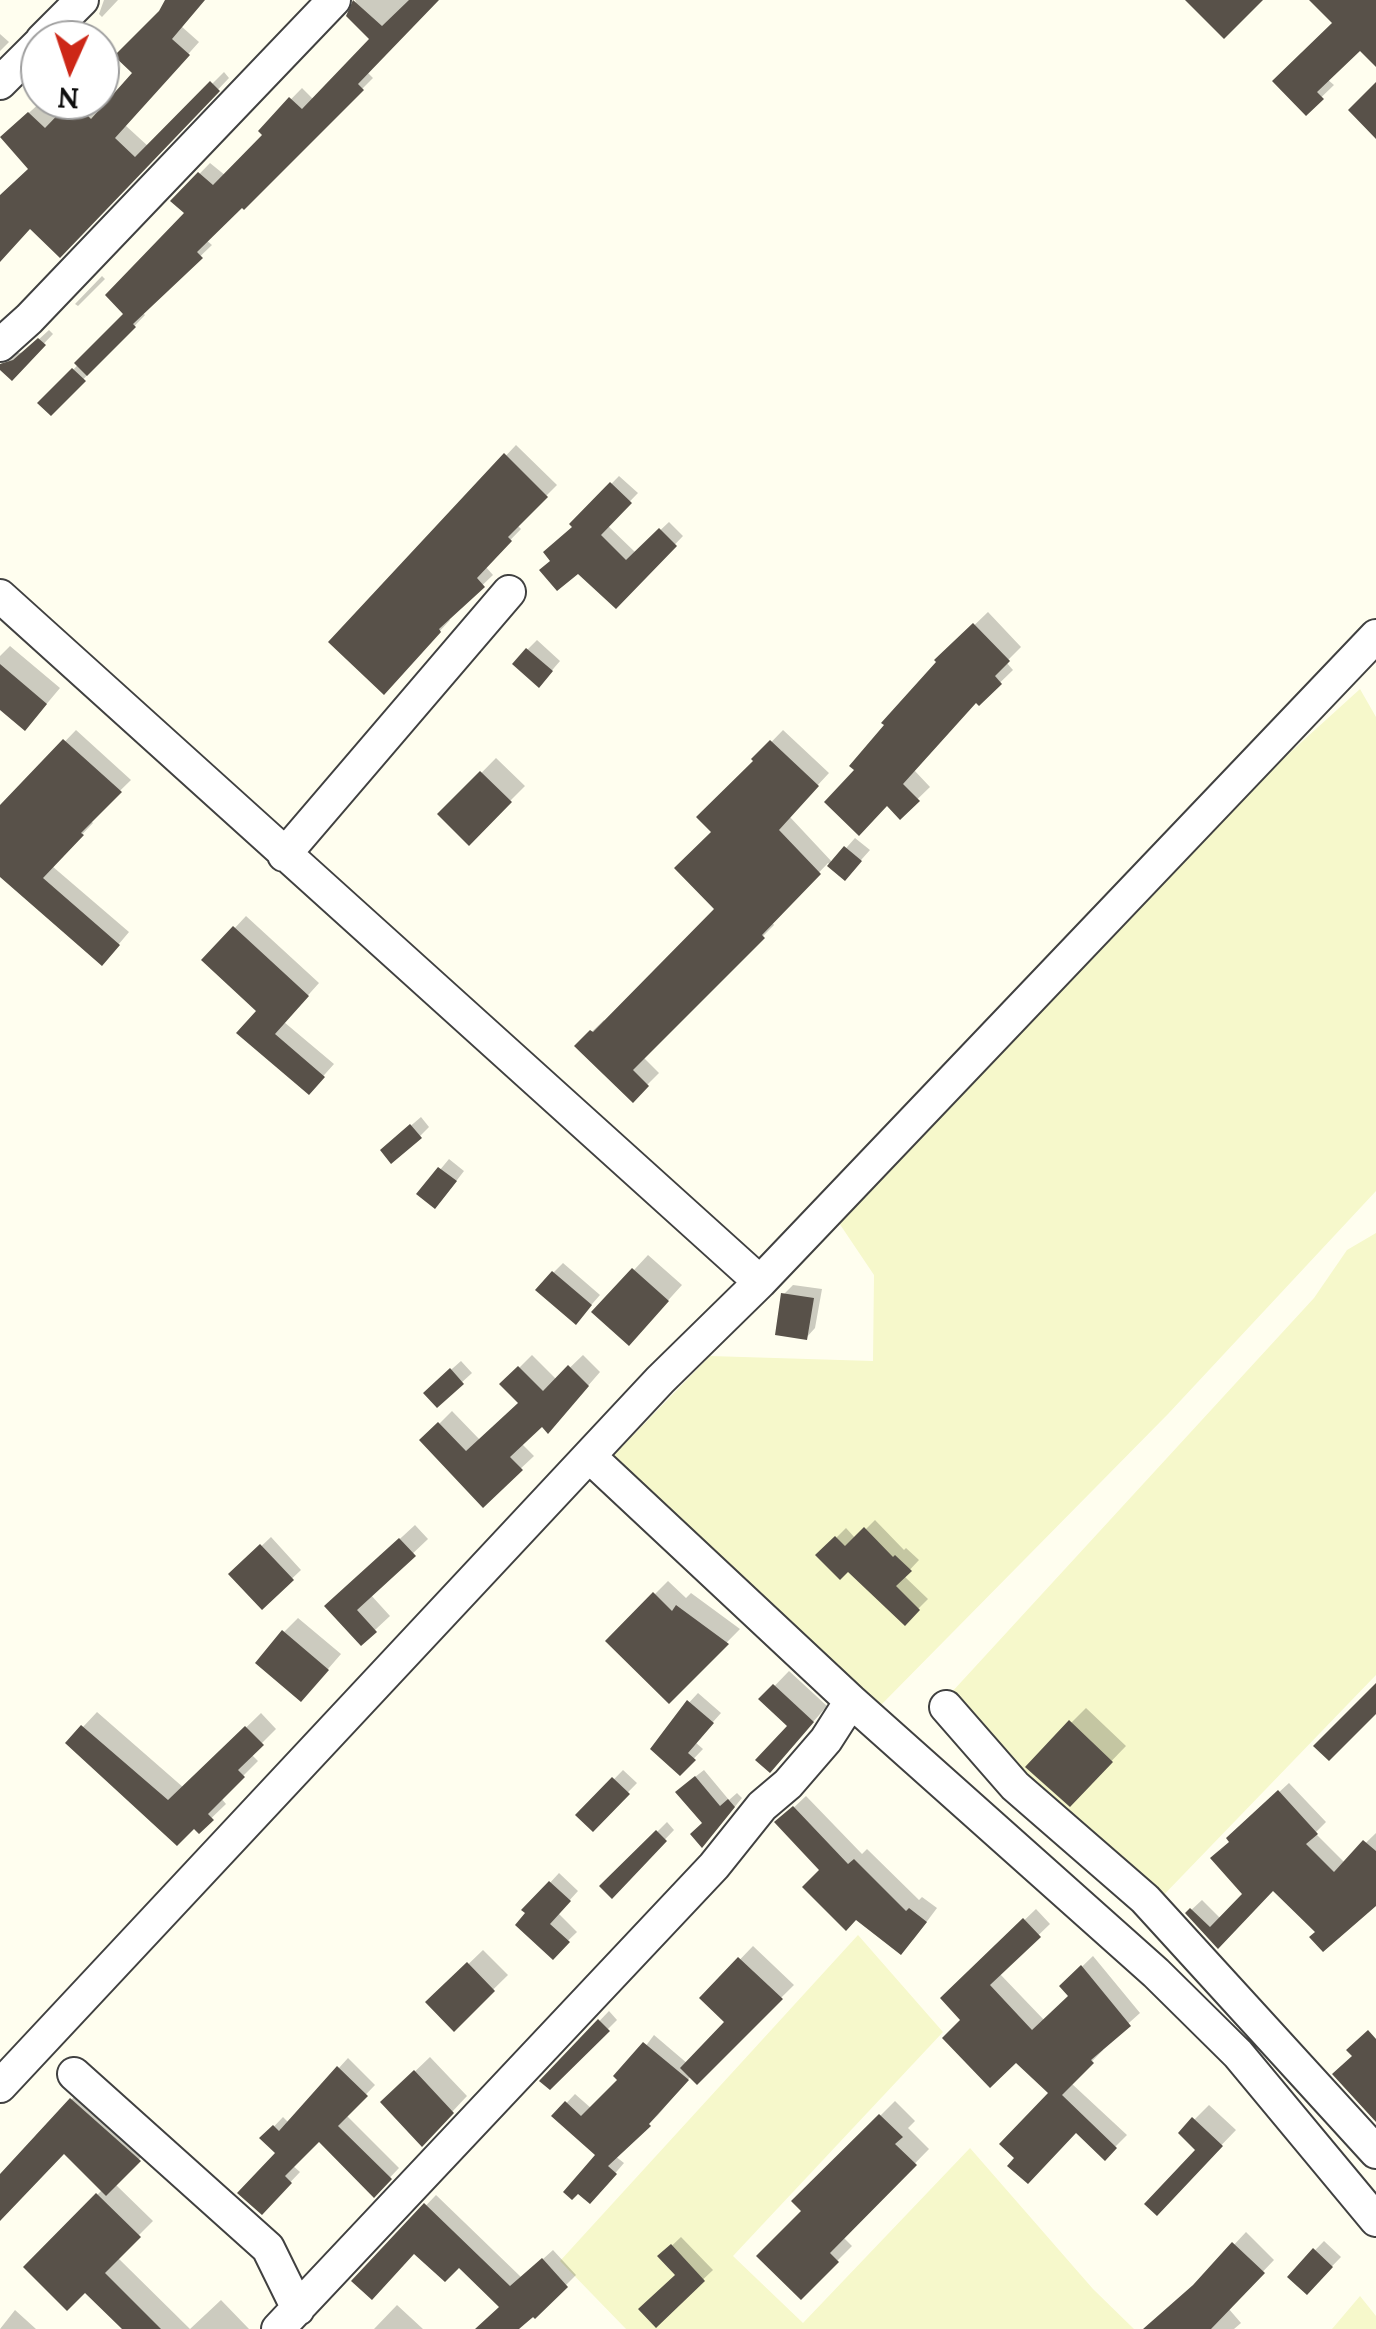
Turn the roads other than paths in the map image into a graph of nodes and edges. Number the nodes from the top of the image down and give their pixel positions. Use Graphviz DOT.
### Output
graph roads {
  1 [pos="82,0"];
  2 [pos="334,0"];
  3 [pos="62,20"];
  4 [pos="20,63"];
  5 [pos="0,83"];
  6 [pos="0,345"];
  7 [pos="509,592"];
  8 [pos="0,596"];
  9 [pos="1376,636"];
  10 [pos="284,855"];
  11 [pos="760,1282"];
  12 [pos="589,1456"];
  13 [pos="851,1701"];
  14 [pos="946,1706"];
  15 [pos="74,2074"];
  16 [pos="0,2086"];
  17 [pos="1376,2152"];
  18 [pos="1376,2220"];
  19 [pos="288,2319"];
  1 -- 3 [label="street"];
  2 -- 6 [label="street"];
  4 -- 5 [label="street"];
  7 -- 10 [label="street"];
  8 -- 10 [label="street"];
  9 -- 11 [label="street"];
  10 -- 11 [label="street"];
  11 -- 12 [label="street"];
  12 -- 13 [label="street"];
  12 -- 16 [label="street"];
  13 -- 18 [label="street"];
  13 -- 19 [label="street"];
  14 -- 17 [label="street"];
  15 -- 19 [label="street"];
}
